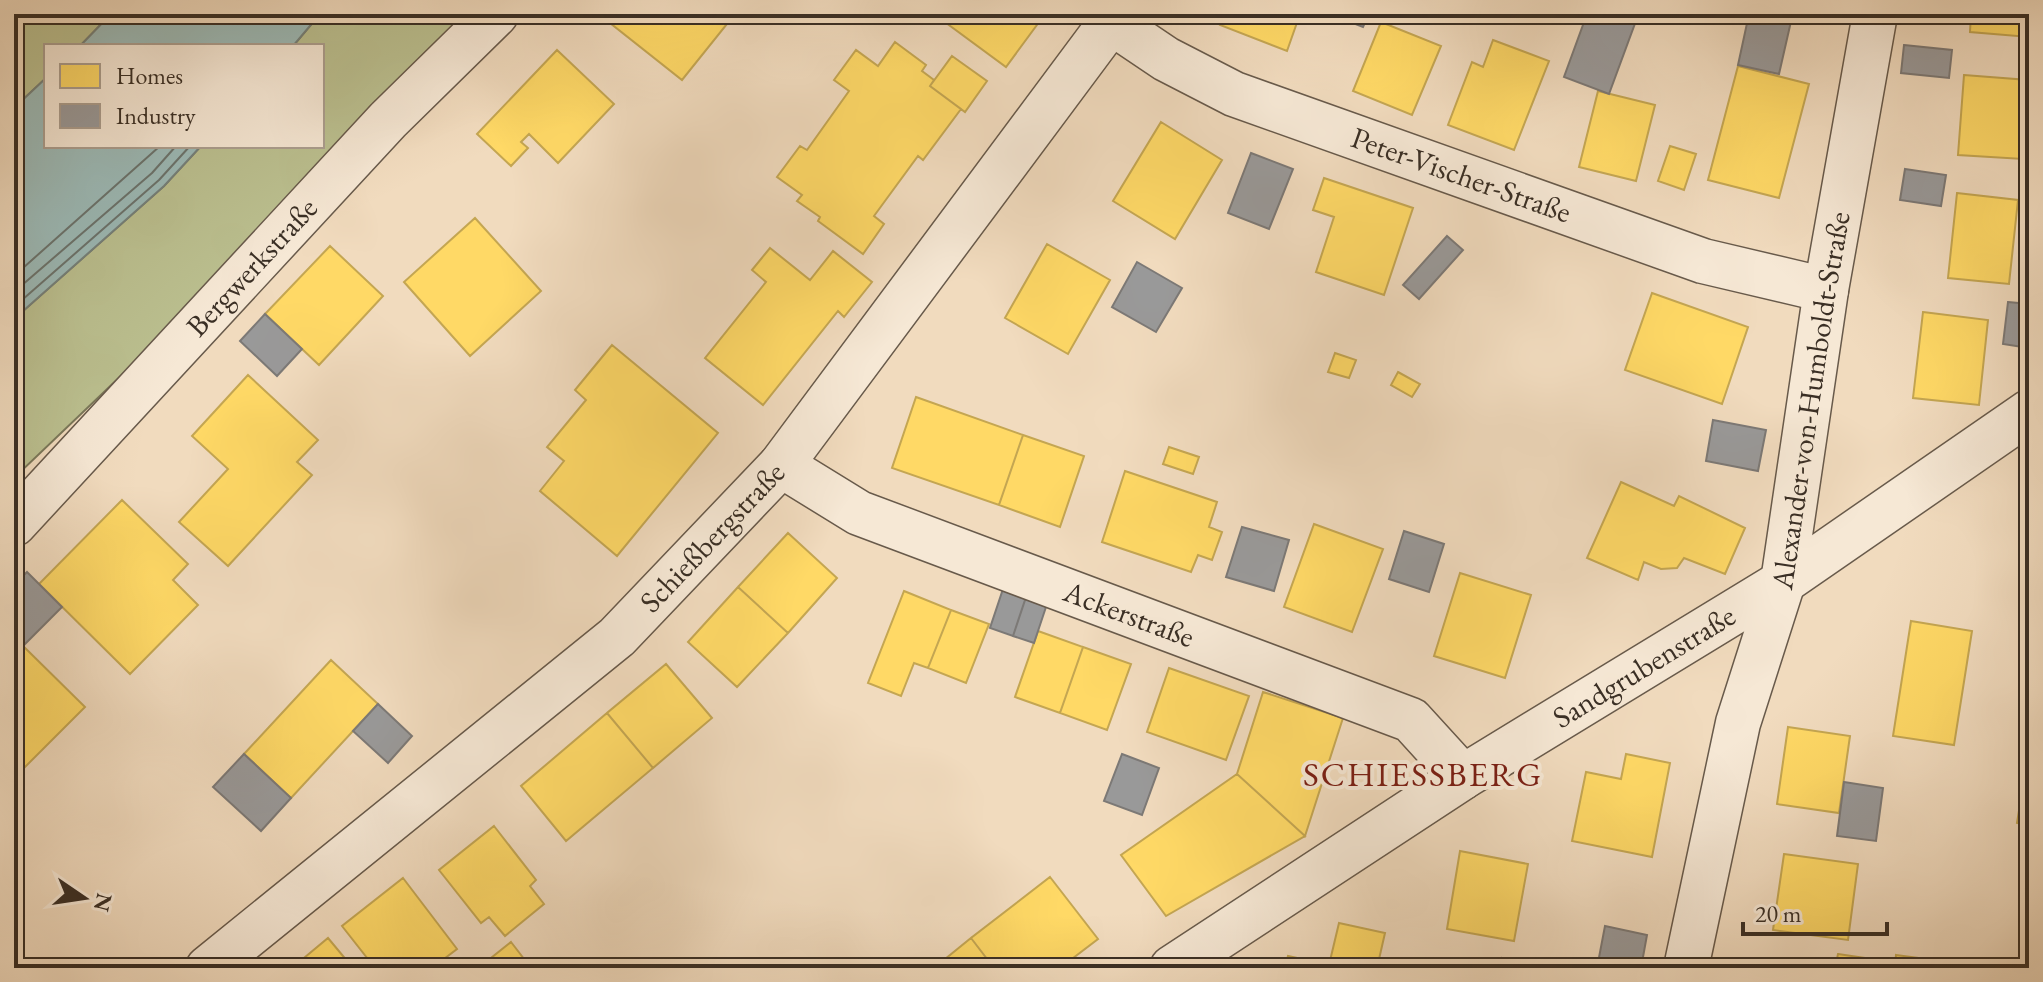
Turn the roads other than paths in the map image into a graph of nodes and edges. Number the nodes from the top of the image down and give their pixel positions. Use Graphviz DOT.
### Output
graph roads {
  1 [pos="496,14"];
  2 [pos="1875,14"];
  3 [pos="1114,18"];
  4 [pos="1826,290"];
  5 [pos="2029,412"];
  6 [pos="781,465"];
  7 [pos="14,524"];
  8 [pos="1783,582"];
  9 [pos="1463,777"];
  10 [pos="208,968"];
  11 [pos="1172,968"];
  12 [pos="1686,968"];
  1 -- 7 [label="street, Bergwerkstraße"];
  2 -- 4 [label="street, Alexander-von-Humboldt-Straße"];
  3 -- 4 [label="street, Peter-Vischer-Straße"];
  3 -- 6 [label="street, Schießbergstraße"];
  4 -- 8 [label="street, Alexander-von-Humboldt-Straße"];
  5 -- 8 [label="street, Sandgrubenstraße"];
  6 -- 9 [label="street, Ackerstraße"];
  6 -- 10 [label="street, Schießbergstraße"];
  8 -- 9 [label="street, Sandgrubenstraße"];
  8 -- 12 [label="street, Alexander-von-Humboldt-Straße"];
  9 -- 11 [label="street, Sandgrubenstraße"];
}
